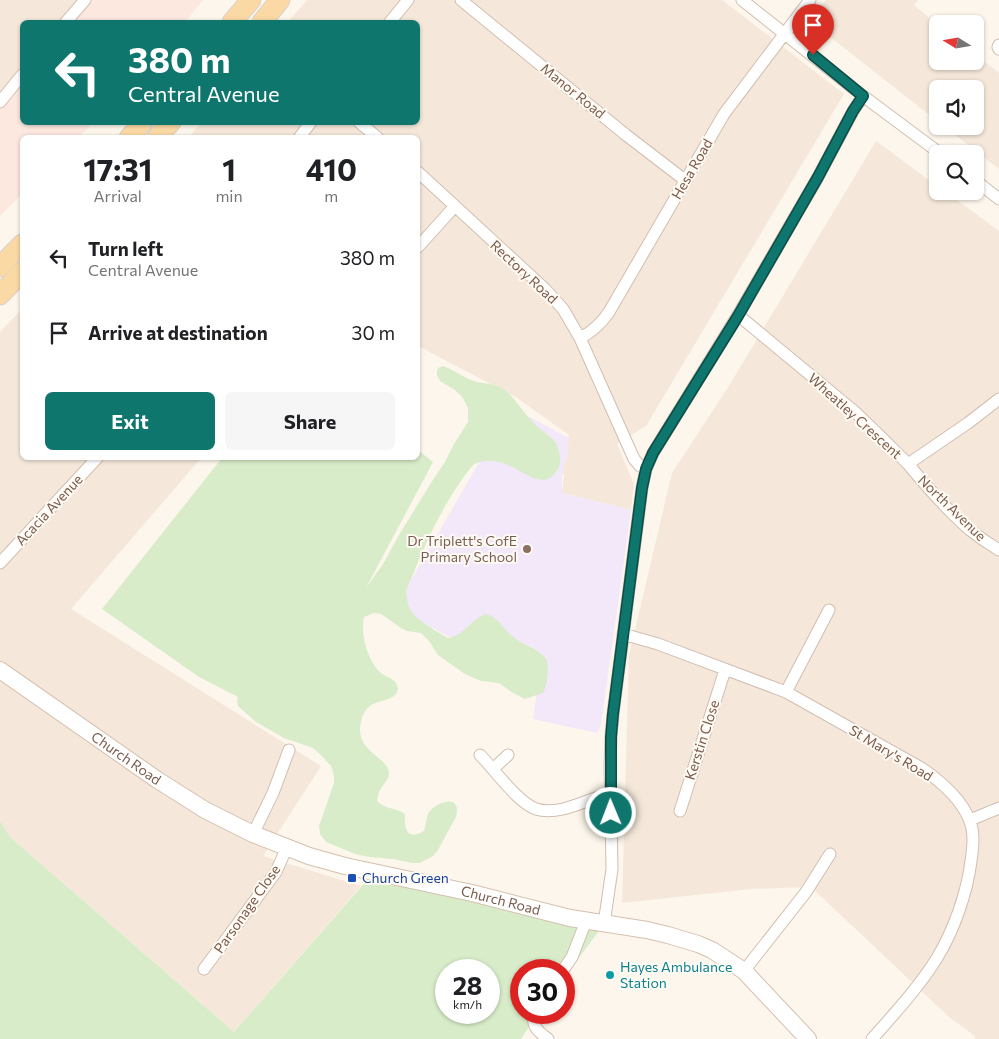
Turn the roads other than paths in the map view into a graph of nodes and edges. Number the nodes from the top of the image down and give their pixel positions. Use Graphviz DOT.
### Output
graph roads {
  1 [pos="85,0"];
  2 [pos="251,0"];
  3 [pos="280,0"];
  4 [pos="408,0"];
  5 [pos="461,0"];
  6 [pos="742,0"];
  7 [pos="810,0"];
  8 [pos="68,20"];
  9 [pos="234,20"];
  10 [pos="264,20"];
  11 [pos="392,20"];
  12 [pos="785,34"];
  13 [pos="20,77"];
  14 [pos="863,96"];
  15 [pos="0,102"];
  16 [pos="140,125"];
  17 [pos="168,125"];
  18 [pos="363,125"];
  19 [pos="132,135"];
  20 [pos="160,135"];
  21 [pos="374,135"];
  22 [pos="929,145"];
  23 [pos="420,174"];
  24 [pos="686,181"];
  25 [pos="984,187"];
  26 [pos="999,199"];
  27 [pos="455,206"];
  28 [pos="420,244"];
  29 [pos="20,246"];
  30 [pos="0,267"];
  31 [pos="20,274"];
  32 [pos="0,295"];
  33 [pos="738,316"];
  34 [pos="580,338"];
  35 [pos="999,399"];
  36 [pos="95,460"];
  37 [pos="908,464"];
  38 [pos="646,469"];
  39 [pos="999,550"];
  40 [pos="0,563"];
  41 [pos="829,610"];
  42 [pos="623,634"];
  43 [pos="0,670"];
  44 [pos="725,670"];
  45 [pos="786,692"];
  46 [pos="289,750"];
  47 [pos="508,755"];
  48 [pos="480,756"];
  49 [pos="493,769"];
  50 [pos="611,794"];
  51 [pos="999,808"];
  52 [pos="680,811"];
  53 [pos="970,820"];
  54 [pos="253,834"];
  55 [pos="287,847"];
  56 [pos="830,854"];
  57 [pos="586,921"];
  58 [pos="604,924"];
  59 [pos="571,959"];
  60 [pos="204,969"];
  61 [pos="744,971"];
  62 [pos="534,1024"];
  63 [pos="548,1039"];
  64 [pos="808,1039"];
  65 [pos="872,1039"];
  1 -- 8 [label="street"];
  2 -- 9 [label="main road"];
  3 -- 10 [label="main road"];
  4 -- 11 [label="street"];
  5 -- 24 [label="street, Manor Road"];
  6 -- 12 [label="street"];
  7 -- 12 [label="street, Hesa Road"];
  12 -- 14 [label="street"];
  12 -- 24 [label="street, Hesa Road"];
  13 -- 15 [label="street"];
  14 -- 22 [label="street"];
  14 -- 33 [label="street"];
  16 -- 19 [label="main road"];
  17 -- 20 [label="main road"];
  18 -- 21 [label="street"];
  23 -- 27 [label="street, Rectory Road"];
  24 -- 34 [label="street, Hesa Road"];
  25 -- 26 [label="street"];
  27 -- 28 [label="street"];
  27 -- 34 [label="street, Rectory Road"];
  29 -- 30 [label="main road"];
  31 -- 32 [label="main road"];
  33 -- 37 [label="street, Wheatley Crescent"];
  33 -- 38 [label="street"];
  34 -- 38 [label="street, Rectory Road"];
  35 -- 37 [label="street, Wheatley Crescent"];
  36 -- 40 [label="street, Acacia Avenue"];
  37 -- 39 [label="street, North Avenue"];
  38 -- 42 [label="street"];
  41 -- 45 [label="street"];
  42 -- 44 [label="street, St Mary's Road"];
  42 -- 50 [label="street"];
  43 -- 54 [label="street, Church Road"];
  44 -- 45 [label="street, St Mary's Road"];
  44 -- 52 [label="street, Kerstin Close"];
  45 -- 53 [label="street, St Mary's Road"];
  46 -- 54 [label="street"];
  47 -- 49 [label="street"];
  48 -- 49 [label="street"];
  49 -- 50 [label="street"];
  50 -- 58 [label="street"];
  51 -- 53 [label="street"];
  53 -- 65 [label="street, St Mary's Road"];
  54 -- 55 [label="street, Church Road"];
  55 -- 57 [label="street, Church Road"];
  55 -- 60 [label="street, Parsonage Close"];
  56 -- 61 [label="street"];
  57 -- 58 [label="street, Church Road"];
  57 -- 59 [label="street"];
  58 -- 61 [label="street, Church Road"];
  61 -- 64 [label="street, Church Road"];
  62 -- 63 [label="street"];
}
